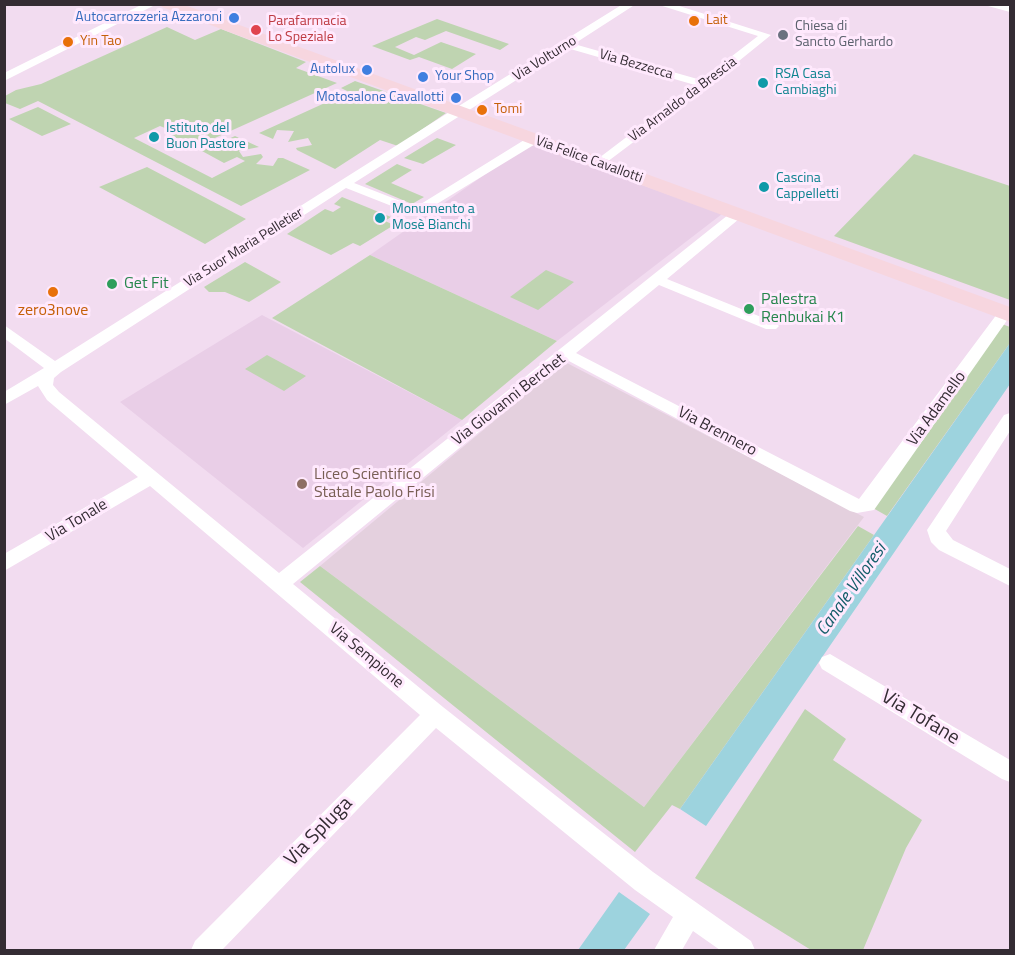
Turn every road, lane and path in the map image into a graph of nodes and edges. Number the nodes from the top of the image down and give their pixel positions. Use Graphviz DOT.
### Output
graph roads {
  1 [pos="152,4"];
  2 [pos="167,4"];
  3 [pos="631,4"];
  4 [pos="661,4"];
  5 [pos="991,4"];
  6 [pos="1011,9"];
  7 [pos="568,45"];
  8 [pos="4,78"];
  9 [pos="704,84"];
  10 [pos="458,112"];
  11 [pos="533,140"];
  12 [pos="599,164"];
  13 [pos="346,184"];
  14 [pos="738,214"];
  15 [pos="658,280"];
  16 [pos="1008,314"];
  17 [pos="771,326"];
  18 [pos="4,330"];
  19 [pos="567,354"];
  20 [pos="55,368"];
  21 [pos="4,400"];
  22 [pos="1011,419"];
  23 [pos="150,478"];
  24 [pos="867,505"];
  25 [pos="4,564"];
  26 [pos="1011,578"];
  27 [pos="279,584"];
  28 [pos="830,663"];
  29 [pos="435,714"];
  30 [pos="1011,772"];
  31 [pos="688,914"];
  32 [pos="204,951"];
  33 [pos="668,951"];
  34 [pos="742,951"];
  1 -- 8 [label="street"];
  2 -- 10 [label="street, Via Felice Cavallotti"];
  3 -- 7 [label="street, Via Volturno"];
  4 -- 9 [label="street, Via Arnaldo da Brescia"];
  5 -- 6 [label="street"];
  7 -- 9 [label="street, Via Bezzecca"];
  7 -- 10 [label="street, Via Volturno"];
  9 -- 12 [label="street, Via Arnaldo da Brescia"];
  10 -- 11 [label="street, Via Felice Cavallotti"];
  10 -- 13 [label="street, Via Suor Maria Pelletier"];
  11 -- 12 [label="street, Via Felice Cavallotti"];
  11 -- 13 [label="street"];
  12 -- 14 [label="street, Via Felice Cavallotti"];
  13 -- 20 [label="street, Via Suor Maria Pelletier"];
  14 -- 15 [label="street, Via Giovanni Berchet"];
  14 -- 16 [label="street, Via Felice Cavallotti"];
  15 -- 17 [label="street"];
  15 -- 19 [label="street, Via Giovanni Berchet"];
  16 -- 24 [label="street, Via Adamello"];
  18 -- 20 [label="street"];
  19 -- 24 [label="street, Via Brennero"];
  19 -- 27 [label="street, Via Giovanni Berchet"];
  20 -- 21 [label="street, Via Suor Maria Pelletier"];
  20 -- 23 [label="street, Via Sempione"];
  22 -- 26 [label="street"];
  23 -- 25 [label="street, Via Tonale"];
  23 -- 27 [label="street, Via Sempione"];
  27 -- 29 [label="street, Via Sempione"];
  28 -- 30 [label="street, Via Tofane"];
  29 -- 31 [label="street, Via Sempione"];
  29 -- 32 [label="street, Via Spluga"];
  31 -- 33 [label="street"];
  31 -- 34 [label="street, Via Sempione"];
}
